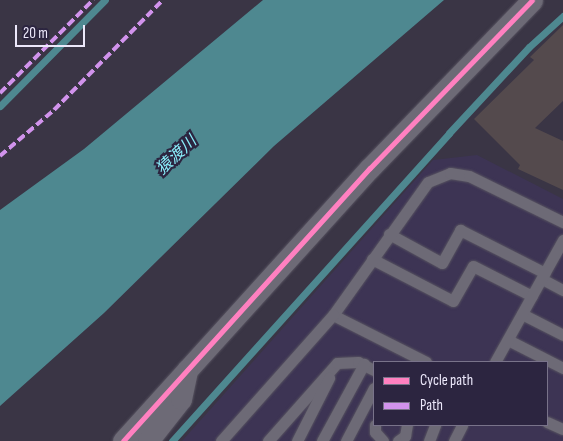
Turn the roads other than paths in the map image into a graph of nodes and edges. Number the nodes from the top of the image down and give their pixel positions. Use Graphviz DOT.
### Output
graph roads {
  1 [pos="532,0"];
  2 [pos="563,222"];
  3 [pos="389,234"];
  4 [pos="563,240"];
  5 [pos="372,258"];
  6 [pos="543,276"];
  7 [pos="563,290"];
  8 [pos="532,296"];
  9 [pos="522,314"];
  10 [pos="333,315"];
  11 [pos="563,335"];
  12 [pos="508,340"];
  13 [pos="410,359"];
  14 [pos="496,361"];
  15 [pos="336,363"];
  16 [pos="369,367"];
  17 [pos="188,368"];
  18 [pos="563,368"];
  19 [pos="373,390"];
  20 [pos="548,422"];
  21 [pos="375,426"];
  22 [pos="407,426"];
  23 [pos="436,426"];
  24 [pos="462,426"];
  25 [pos="563,430"];
  26 [pos="350,439"];
  27 [pos="123,441"];
  28 [pos="148,441"];
  29 [pos="220,441"];
  30 [pos="268,441"];
  31 [pos="296,441"];
  32 [pos="322,441"];
  33 [pos="370,441"];
  34 [pos="383,441"];
  35 [pos="398,441"];
  36 [pos="429,441"];
  37 [pos="454,441"];
  1 -- 17 [label="street"];
  2 -- 3 [label="lane"];
  3 -- 5 [label="lane"];
  3 -- 6 [label="lane"];
  4 -- 6 [label="lane"];
  5 -- 8 [label="lane"];
  5 -- 10 [label="lane"];
  6 -- 7 [label="lane"];
  6 -- 8 [label="lane"];
  8 -- 9 [label="lane"];
  9 -- 11 [label="lane"];
  9 -- 12 [label="lane"];
  10 -- 13 [label="lane"];
  10 -- 29 [label="lane"];
  12 -- 14 [label="lane"];
  12 -- 18 [label="lane"];
  15 -- 16 [label="lane"];
  15 -- 30 [label="lane"];
  15 -- 31 [label="lane"];
  16 -- 32 [label="lane"];
  17 -- 27 [label="street"];
  17 -- 28 [label="street"];
  19 -- 26 [label="lane"];
  20 -- 25 [label="lane"];
  21 -- 34 [label="lane"];
  22 -- 35 [label="lane"];
  23 -- 36 [label="lane"];
  24 -- 37 [label="lane"];
  33 -- 34 [label="lane"];
}
